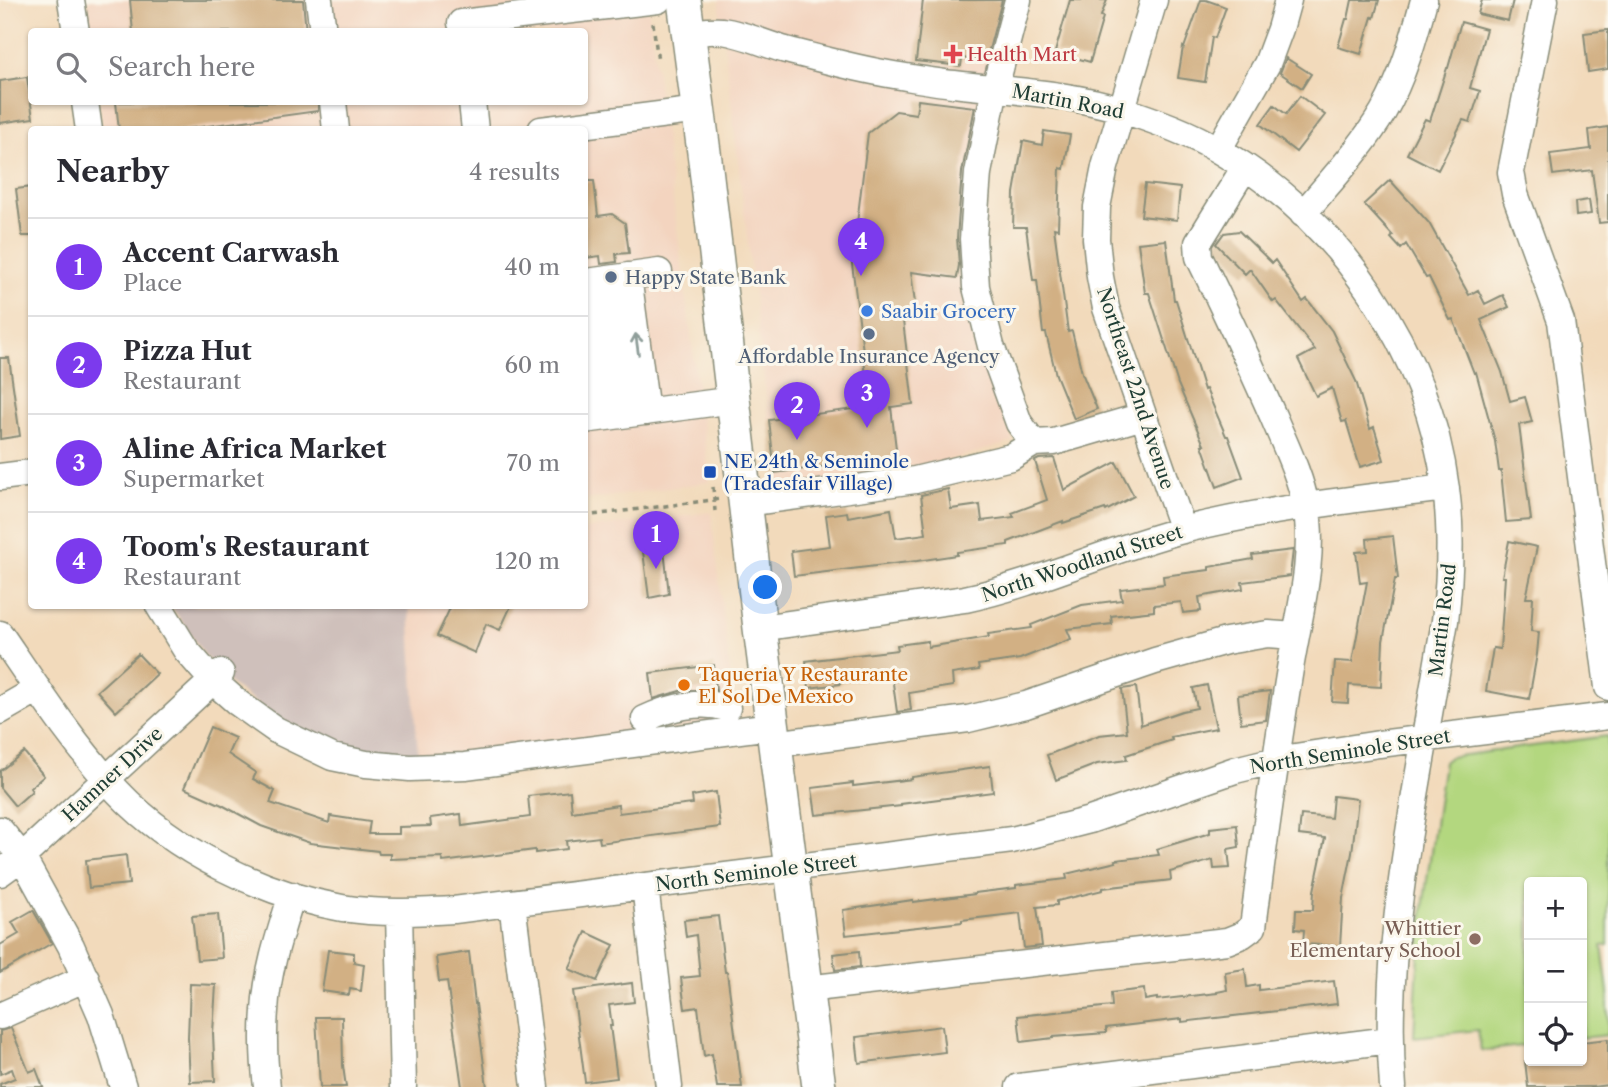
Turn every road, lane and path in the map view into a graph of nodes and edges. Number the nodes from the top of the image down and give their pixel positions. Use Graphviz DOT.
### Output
graph roads {
  1 [pos="71,0"];
  2 [pos="319,0"];
  3 [pos="658,0"];
  4 [pos="684,0"];
  5 [pos="1018,0"];
  6 [pos="1154,0"];
  7 [pos="1288,0"];
  8 [pos="1424,0"];
  9 [pos="1545,0"];
  10 [pos="650,1"];
  11 [pos="461,18"];
  12 [pos="75,28"];
  13 [pos="322,28"];
  14 [pos="689,33"];
  15 [pos="658,62"];
  16 [pos="995,88"];
  17 [pos="85,105"];
  18 [pos="333,105"];
  19 [pos="472,105"];
  20 [pos="1121,109"];
  21 [pos="699,110"];
  22 [pos="88,126"];
  23 [pos="336,126"];
  24 [pos="475,126"];
  25 [pos="573,126"];
  26 [pos="1218,150"];
  27 [pos="1245,167"];
  28 [pos="1303,214"];
  29 [pos="659,272"];
  30 [pos="618,277"];
  31 [pos="588,282"];
  32 [pos="588,298"];
  33 [pos="734,400"];
  34 [pos="615,416"];
  35 [pos="1143,416"];
  36 [pos="1034,443"];
  37 [pos="28,474"];
  38 [pos="0,477"];
  39 [pos="1446,488"];
  40 [pos="726,499"];
  41 [pos="1306,506"];
  42 [pos="588,516"];
  43 [pos="1183,530"];
  44 [pos="161,609"];
  45 [pos="760,628"];
  46 [pos="0,634"];
  47 [pos="1295,636"];
  48 [pos="217,677"];
  49 [pos="1608,687"];
  50 [pos="38,689"];
  51 [pos="727,708"];
  52 [pos="0,711"];
  53 [pos="1608,716"];
  54 [pos="645,719"];
  55 [pos="773,735"];
  56 [pos="1425,738"];
  57 [pos="1276,760"];
  58 [pos="107,780"];
  59 [pos="0,830"];
  60 [pos="22,857"];
  61 [pos="790,869"];
  62 [pos="0,873"];
  63 [pos="645,886"];
  64 [pos="292,895"];
  65 [pos="512,903"];
  66 [pos="399,912"];
  67 [pos="86,978"];
  68 [pos="806,989"];
  69 [pos="0,1016"];
  70 [pos="1390,1040"];
  71 [pos="123,1087"];
  72 [pos="267,1087"];
  73 [pos="402,1087"];
  74 [pos="535,1087"];
  75 [pos="669,1087"];
  76 [pos="819,1087"];
  77 [pos="1019,1087"];
  78 [pos="1393,1087"];
  1 -- 12 [label="street"];
  2 -- 13 [label="street"];
  3 -- 10 [label="street"];
  4 -- 14 [label="main road"];
  5 -- 16 [label="street"];
  6 -- 20 [label="street, Northeast 22nd Avenue"];
  7 -- 26 [label="street"];
  8 -- 28 [label="street"];
  9 -- 49 [label="street"];
  10 -- 11 [label="street"];
  10 -- 15 [label="path"];
  14 -- 16 [label="street, Martin Road"];
  14 -- 21 [label="main road"];
  16 -- 20 [label="street, Martin Road"];
  16 -- 36 [label="street"];
  17 -- 22 [label="street"];
  18 -- 23 [label="street"];
  19 -- 24 [label="street"];
  20 -- 26 [label="street, Martin Road"];
  20 -- 35 [label="street, Northeast 22nd Avenue"];
  21 -- 25 [label="street"];
  21 -- 33 [label="main road"];
  26 -- 27 [label="street, Martin Road"];
  27 -- 28 [label="street, Martin Road"];
  27 -- 41 [label="street"];
  28 -- 39 [label="street, Martin Road"];
  29 -- 30 [label="street"];
  30 -- 31 [label="street"];
  34 -- 30 [label="street, one-way"];
  32 -- 34 [label="street"];
  33 -- 34 [label="street"];
  33 -- 40 [label="main road"];
  35 -- 36 [label="street"];
  35 -- 43 [label="street, Northeast 22nd Avenue"];
  36 -- 40 [label="street"];
  37 -- 38 [label="street"];
  39 -- 41 [label="street, North Woodland Street"];
  39 -- 56 [label="street, Martin Road"];
  40 -- 42 [label="path"];
  40 -- 45 [label="main road"];
  41 -- 43 [label="street, North Woodland Street"];
  41 -- 47 [label="street"];
  43 -- 45 [label="street, North Woodland Street"];
  44 -- 48 [label="street"];
  45 -- 55 [label="main road"];
  46 -- 50 [label="street, North Seminole Street"];
  47 -- 55 [label="street"];
  47 -- 57 [label="street"];
  48 -- 55 [label="street"];
  48 -- 58 [label="street, Hamner Drive"];
  50 -- 52 [label="street"];
  50 -- 58 [label="street, North Seminole Street"];
  51 -- 54 [label="street"];
  53 -- 56 [label="street, North Seminole Street"];
  55 -- 61 [label="main road"];
  56 -- 57 [label="street, North Seminole Street"];
  56 -- 70 [label="street, Martin Road"];
  57 -- 61 [label="street, North Seminole Street"];
  57 -- 68 [label="street"];
  58 -- 60 [label="street, Hamner Drive"];
  58 -- 64 [label="street, North Seminole Street"];
  59 -- 60 [label="street"];
  60 -- 62 [label="street, Hamner Drive"];
  60 -- 67 [label="street"];
  61 -- 63 [label="street, North Seminole Street"];
  61 -- 68 [label="main road"];
  63 -- 65 [label="street, North Seminole Street"];
  63 -- 75 [label="street"];
  64 -- 66 [label="street, North Seminole Street"];
  64 -- 72 [label="street"];
  65 -- 66 [label="street, North Seminole Street"];
  65 -- 74 [label="street"];
  66 -- 73 [label="street"];
  67 -- 69 [label="street"];
  67 -- 71 [label="street"];
  68 -- 76 [label="main road"];
  70 -- 77 [label="street"];
  70 -- 78 [label="street, Martin Road"];
}
